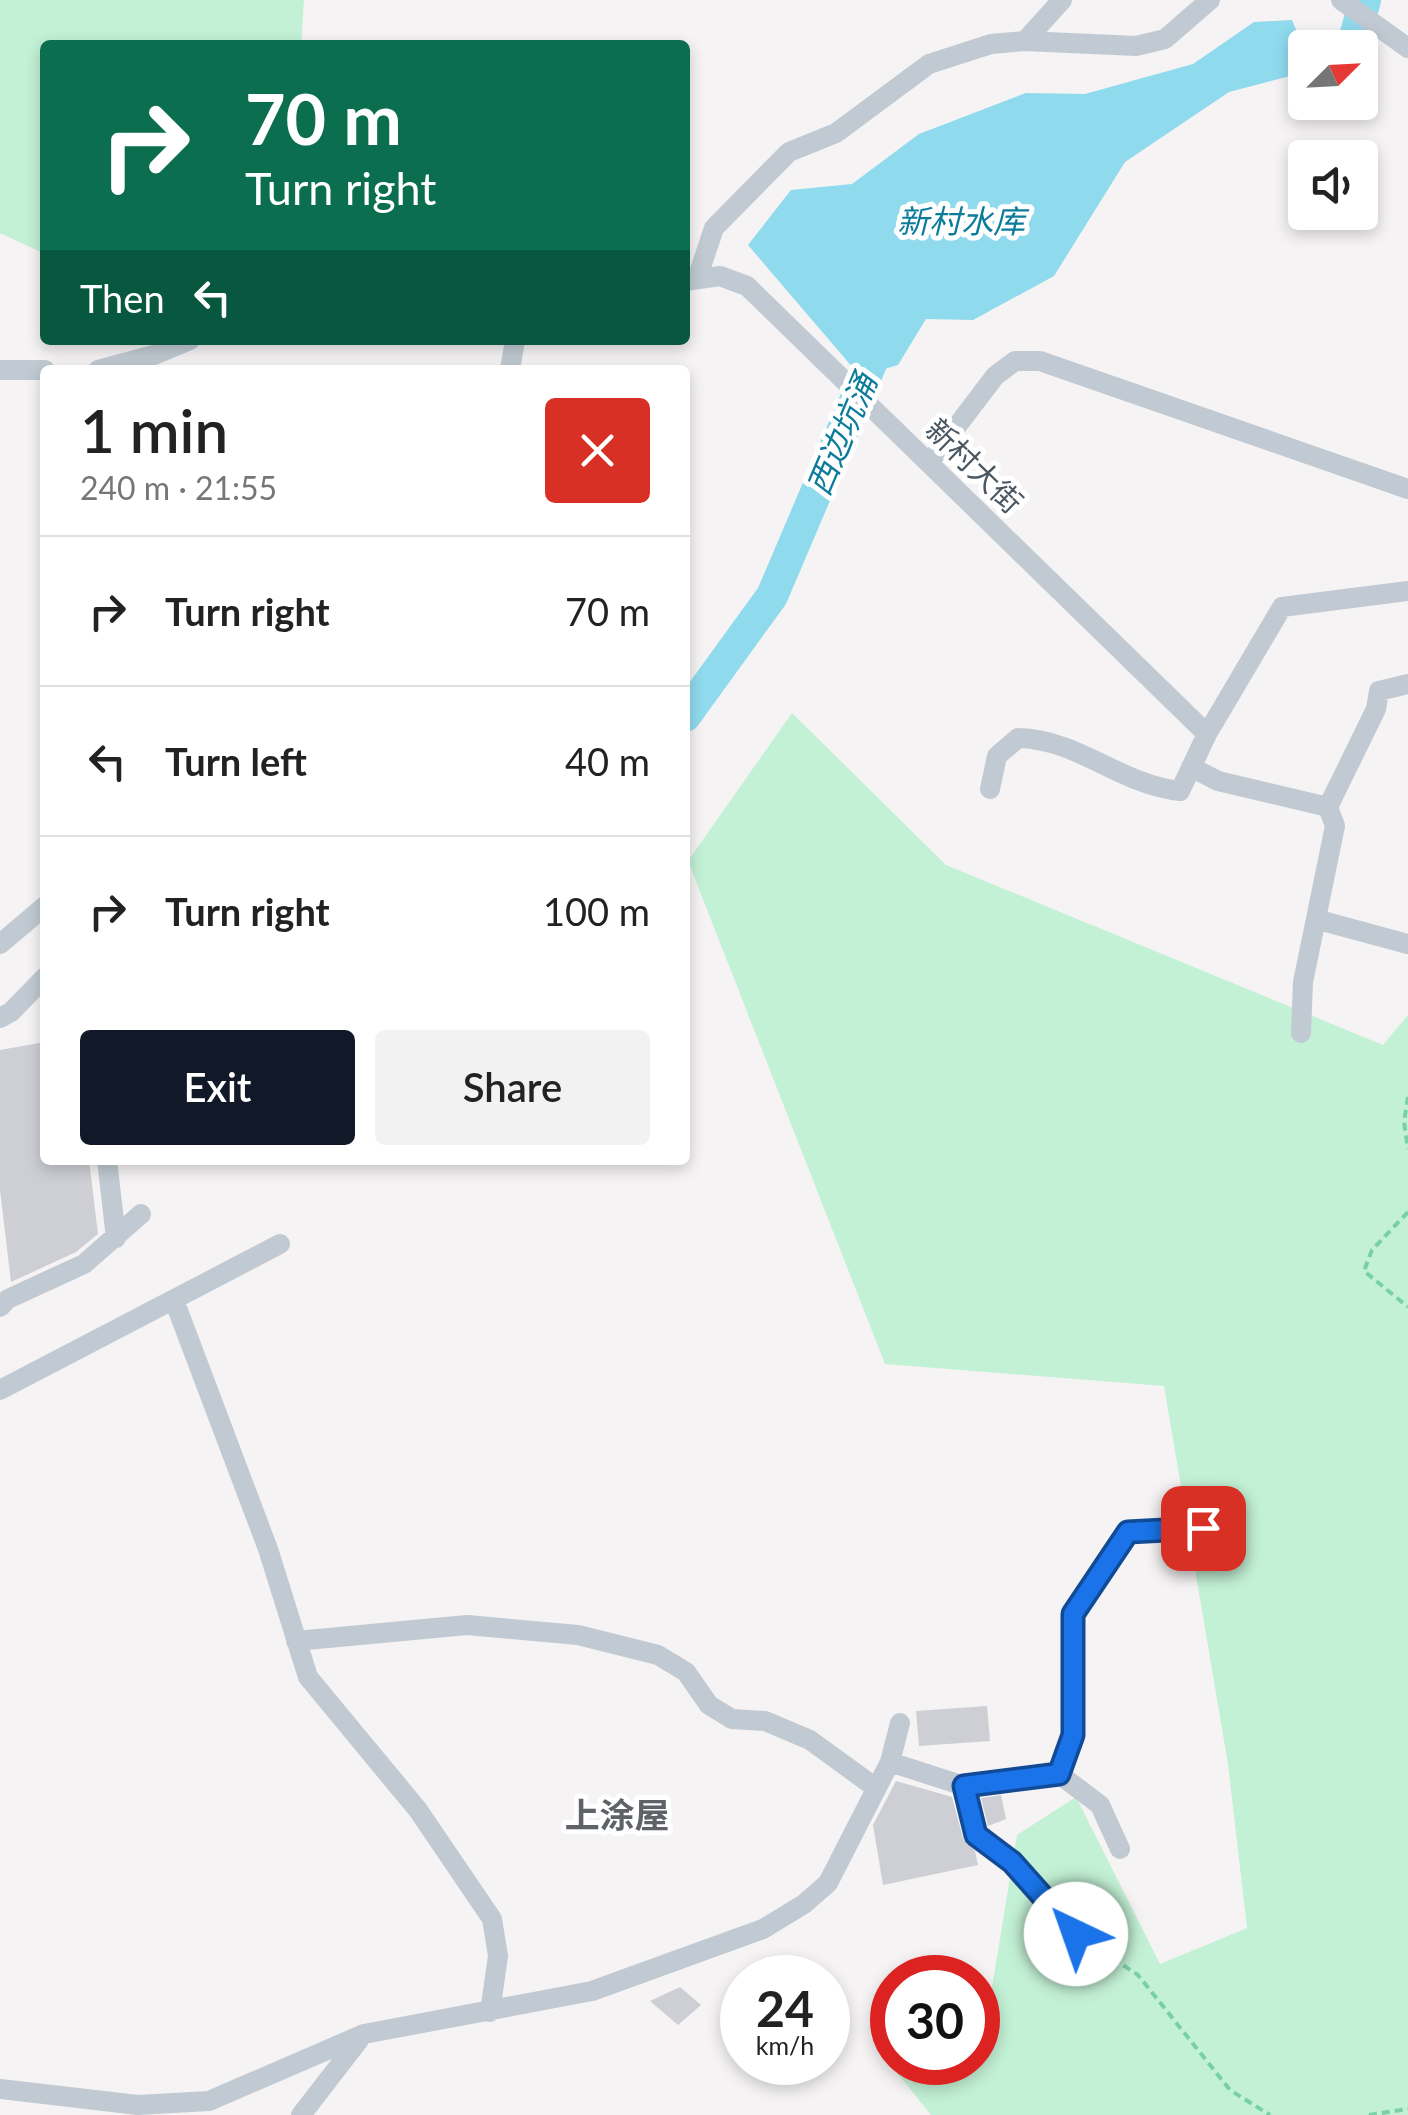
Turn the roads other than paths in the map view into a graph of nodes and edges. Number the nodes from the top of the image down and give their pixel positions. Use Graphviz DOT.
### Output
graph roads {
  1 [pos="1062,0"];
  2 [pos="1210,0"];
  3 [pos="1341,0"];
  4 [pos="1025,40"];
  5 [pos="1408,48"];
  6 [pos="691,279"];
  7 [pos="179,345"];
  8 [pos="118,365"];
  9 [pos="0,370"];
  10 [pos="40,370"];
  11 [pos="930,463"];
  12 [pos="1408,489"];
  13 [pos="1408,591"];
  14 [pos="1408,684"];
  15 [pos="1207,734"];
  16 [pos="1191,767"];
  17 [pos="990,789"];
  18 [pos="1328,808"];
  19 [pos="40,910"];
  20 [pos="1319,920"];
  21 [pos="0,944"];
  22 [pos="1408,944"];
  23 [pos="40,982"];
  24 [pos="0,1018"];
  25 [pos="1301,1032"];
  26 [pos="108,1165"];
  27 [pos="141,1214"];
  28 [pos="116,1238"];
  29 [pos="280,1244"];
  30 [pos="174,1300"];
  31 [pos="0,1308"];
  32 [pos="0,1390"];
  33 [pos="1203,1528"];
  34 [pos="296,1642"];
  35 [pos="900,1723"];
  36 [pos="890,1762"];
  37 [pos="1059,1774"];
  38 [pos="964,1786"];
  39 [pos="876,1788"];
  40 [pos="1120,1849"];
  41 [pos="1076,1934"];
  42 [pos="490,2012"];
  43 [pos="364,2034"];
  44 [pos="0,2089"];
  45 [pos="301,2115"];
  1 -- 4 [label="street"];
  2 -- 4 [label="street"];
  3 -- 5 [label="street"];
  4 -- 6 [label="street"];
  6 -- 11 [label="street, 新村大街"];
  7 -- 8 [label="street"];
  9 -- 10 [label="street"];
  11 -- 12 [label="street"];
  11 -- 15 [label="street, 新村大街"];
  13 -- 15 [label="street"];
  14 -- 18 [label="street"];
  15 -- 16 [label="street"];
  16 -- 17 [label="street"];
  16 -- 18 [label="street"];
  18 -- 20 [label="street"];
  19 -- 21 [label="street"];
  20 -- 22 [label="street"];
  20 -- 25 [label="street"];
  23 -- 24 [label="street"];
  26 -- 28 [label="street"];
  27 -- 28 [label="street"];
  28 -- 31 [label="street"];
  29 -- 30 [label="street"];
  30 -- 32 [label="street"];
  30 -- 34 [label="street"];
  33 -- 37 [label="street"];
  34 -- 39 [label="street"];
  34 -- 42 [label="street"];
  35 -- 36 [label="street"];
  36 -- 38 [label="street"];
  36 -- 39 [label="street"];
  37 -- 38 [label="street"];
  37 -- 40 [label="street"];
  38 -- 41 [label="street"];
  39 -- 42 [label="street"];
  42 -- 43 [label="street"];
  43 -- 44 [label="street"];
  43 -- 45 [label="street"];
}
